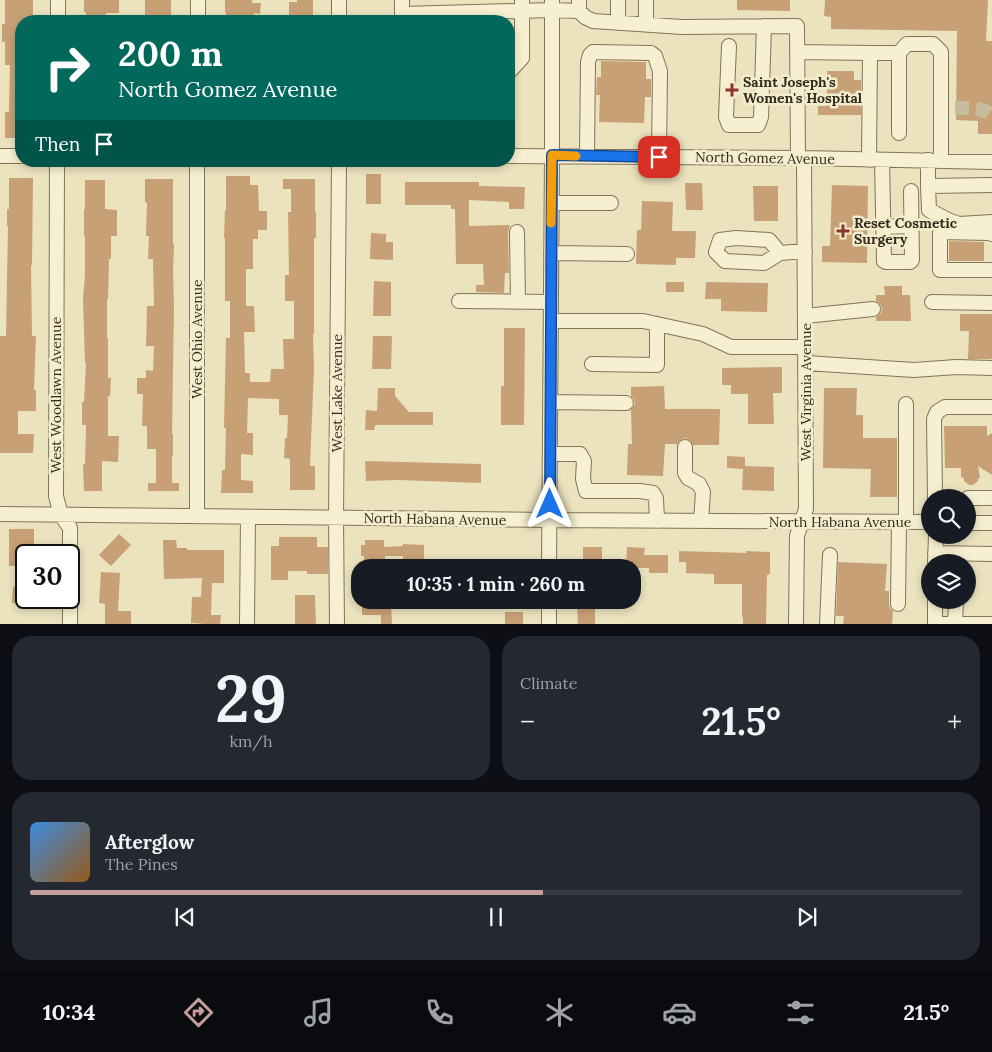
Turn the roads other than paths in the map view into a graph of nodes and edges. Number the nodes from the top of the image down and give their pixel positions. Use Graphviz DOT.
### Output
graph roads {
  1 [pos="58,0"];
  2 [pos="198,0"];
  3 [pos="339,0"];
  4 [pos="402,0"];
  5 [pos="618,0"];
  6 [pos="646,0"];
  7 [pos="522,5"];
  8 [pos="552,5"];
  9 [pos="579,6"];
  10 [pos="432,11"];
  11 [pos="58,15"];
  12 [pos="198,15"];
  13 [pos="339,15"];
  14 [pos="618,22"];
  15 [pos="646,24"];
  16 [pos="764,26"];
  17 [pos="729,46"];
  18 [pos="797,52"];
  19 [pos="870,54"];
  20 [pos="899,54"];
  21 [pos="515,66"];
  22 [pos="941,108"];
  23 [pos="955,108"];
  24 [pos="900,133"];
  25 [pos="552,155"];
  26 [pos="0,156"];
  27 [pos="15,156"];
  28 [pos="515,156"];
  29 [pos="587,156"];
  30 [pos="659,157"];
  31 [pos="801,158"];
  32 [pos="876,160"];
  33 [pos="934,160"];
  34 [pos="992,162"];
  35 [pos="57,167"];
  36 [pos="197,167"];
  37 [pos="339,167"];
  38 [pos="992,185"];
  39 [pos="928,186"];
  40 [pos="911,191"];
  41 [pos="552,202"];
  42 [pos="611,203"];
  43 [pos="992,222"];
  44 [pos="911,226"];
  45 [pos="883,227"];
  46 [pos="517,232"];
  47 [pos="992,234"];
  48 [pos="805,251"];
  49 [pos="551,253"];
  50 [pos="780,253"];
  51 [pos="627,254"];
  52 [pos="992,270"];
  53 [pos="459,302"];
  54 [pos="518,302"];
  55 [pos="551,302"];
  56 [pos="932,302"];
  57 [pos="992,303"];
  58 [pos="874,309"];
  59 [pos="805,316"];
  60 [pos="551,322"];
  61 [pos="657,324"];
  62 [pos="805,347"];
  63 [pos="806,363"];
  64 [pos="592,364"];
  65 [pos="992,368"];
  66 [pos="550,402"];
  67 [pos="626,404"];
  68 [pos="906,404"];
  69 [pos="992,407"];
  70 [pos="685,447"];
  71 [pos="550,454"];
  72 [pos="935,489"];
  73 [pos="976,498"];
  74 [pos="992,498"];
  75 [pos="0,514"];
  76 [pos="61,514"];
  77 [pos="197,516"];
  78 [pos="248,517"];
  79 [pos="336,518"];
  80 [pos="550,520"];
  81 [pos="657,521"];
  82 [pos="701,521"];
  83 [pos="802,522"];
  84 [pos="902,522"];
  85 [pos="921,522"];
  86 [pos="976,523"];
  87 [pos="992,523"];
  88 [pos="830,555"];
  89 [pos="549,559"];
  90 [pos="898,604"];
  91 [pos="549,609"];
  92 [pos="935,609"];
  93 [pos="956,609"];
  94 [pos="70,624"];
  95 [pos="247,624"];
  96 [pos="338,624"];
  97 [pos="549,624"];
  98 [pos="796,624"];
  99 [pos="827,624"];
  100 [pos="935,624"];
  101 [pos="955,624"];
  102 [pos="992,624"];
  1 -- 11 [label="street"];
  2 -- 12 [label="street"];
  3 -- 13 [label="street"];
  4 -- 10 [label="street"];
  5 -- 14 [label="street"];
  6 -- 15 [label="street"];
  7 -- 8 [label="street"];
  7 -- 10 [label="street"];
  7 -- 21 [label="street"];
  8 -- 9 [label="street"];
  8 -- 25 [label="street"];
  9 -- 14 [label="street"];
  14 -- 15 [label="street"];
  15 -- 16 [label="street"];
  16 -- 17 [label="street"];
  16 -- 18 [label="street, West Virginia Avenue"];
  18 -- 19 [label="street"];
  18 -- 31 [label="street, West Virginia Avenue"];
  19 -- 20 [label="street"];
  19 -- 32 [label="street"];
  20 -- 22 [label="street"];
  20 -- 24 [label="street"];
  22 -- 23 [label="street"];
  22 -- 33 [label="street"];
  25 -- 28 [label="street, North Gomez Avenue"];
  25 -- 29 [label="street, North Gomez Avenue"];
  25 -- 41 [label="street"];
  26 -- 27 [label="street"];
  29 -- 30 [label="street, North Gomez Avenue"];
  29 -- 30 [label="street"];
  30 -- 31 [label="street, North Gomez Avenue"];
  31 -- 32 [label="street, North Gomez Avenue"];
  31 -- 48 [label="street, West Virginia Avenue"];
  32 -- 33 [label="street, North Gomez Avenue"];
  32 -- 45 [label="street"];
  33 -- 34 [label="street, North Gomez Avenue"];
  33 -- 39 [label="street"];
  35 -- 76 [label="street, West Woodlawn Avenue"];
  36 -- 77 [label="street, West Ohio Avenue"];
  37 -- 79 [label="street, West Lake Avenue"];
  38 -- 39 [label="street"];
  39 -- 43 [label="street"];
  40 -- 44 [label="street"];
  41 -- 42 [label="street"];
  41 -- 49 [label="street"];
  44 -- 45 [label="street"];
  44 -- 45 [label="street"];
  46 -- 54 [label="street"];
  47 -- 52 [label="street"];
  48 -- 50 [label="street"];
  48 -- 59 [label="street, West Virginia Avenue"];
  49 -- 51 [label="street"];
  49 -- 55 [label="street"];
  53 -- 54 [label="street"];
  54 -- 55 [label="street"];
  55 -- 60 [label="street"];
  56 -- 57 [label="street"];
  58 -- 59 [label="street"];
  59 -- 62 [label="street, West Virginia Avenue"];
  60 -- 61 [label="street"];
  60 -- 66 [label="street"];
  61 -- 62 [label="street"];
  61 -- 64 [label="street"];
  62 -- 63 [label="street, West Virginia Avenue"];
  63 -- 65 [label="street"];
  63 -- 83 [label="street, West Virginia Avenue"];
  66 -- 67 [label="street"];
  66 -- 71 [label="street"];
  68 -- 84 [label="street"];
  69 -- 72 [label="street"];
  70 -- 82 [label="street"];
  71 -- 80 [label="street"];
  71 -- 81 [label="street"];
  73 -- 74 [label="street"];
  75 -- 76 [label="street, North Habana Avenue"];
  76 -- 77 [label="street, North Habana Avenue"];
  76 -- 94 [label="street, West Woodlawn Avenue"];
  77 -- 78 [label="street, North Habana Avenue"];
  78 -- 79 [label="street, North Habana Avenue"];
  78 -- 95 [label="street"];
  79 -- 80 [label="street, North Habana Avenue"];
  79 -- 96 [label="street, West Lake Avenue"];
  80 -- 81 [label="street, North Habana Avenue"];
  80 -- 89 [label="street"];
  81 -- 82 [label="street, North Habana Avenue"];
  82 -- 83 [label="street, North Habana Avenue"];
  83 -- 84 [label="street, North Habana Avenue"];
  83 -- 98 [label="street, West Virginia Avenue"];
  84 -- 85 [label="street, North Habana Avenue"];
  84 -- 90 [label="street"];
  86 -- 87 [label="street"];
  88 -- 99 [label="street"];
  91 -- 97 [label="street"];
  92 -- 100 [label="street"];
  93 -- 101 [label="street"];
  100 -- 101 [label="street"];
  101 -- 102 [label="street"];
}
